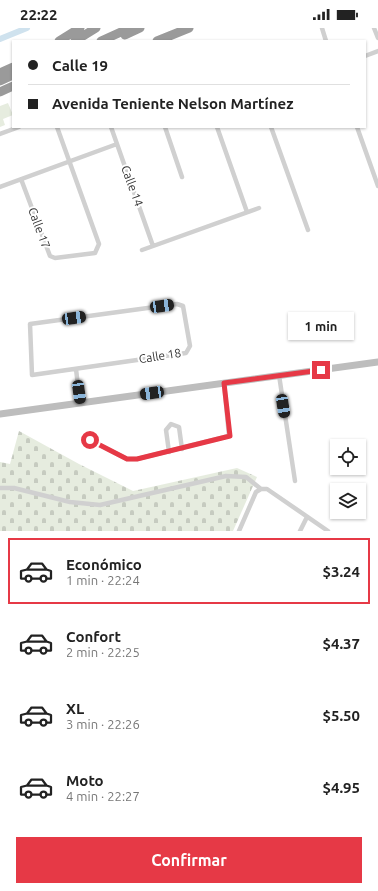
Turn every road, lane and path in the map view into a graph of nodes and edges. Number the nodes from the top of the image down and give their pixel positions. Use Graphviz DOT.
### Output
graph roads {
  1 [pos="80,28"];
  2 [pos="96,28"];
  3 [pos="130,28"];
  4 [pos="140,28"];
  5 [pos="189,28"];
  6 [pos="322,28"];
  7 [pos="374,28"];
  8 [pos="378,38"];
  9 [pos="61,40"];
  10 [pos="77,40"];
  11 [pos="103,40"];
  12 [pos="113,40"];
  13 [pos="159,40"];
  14 [pos="326,40"];
  15 [pos="378,51"];
  16 [pos="366,56"];
  17 [pos="12,67"];
  18 [pos="0,73"];
  19 [pos="12,76"];
  20 [pos="12,80"];
  21 [pos="1,86"];
  22 [pos="12,86"];
  23 [pos="12,93"];
  24 [pos="0,97"];
  25 [pos="16,128"];
  26 [pos="57,128"];
  27 [pos="111,128"];
  28 [pos="164,128"];
  29 [pos="217,128"];
  30 [pos="271,128"];
  31 [pos="357,128"];
  32 [pos="0,134"];
  33 [pos="117,144"];
  34 [pos="70,162"];
  35 [pos="182,177"];
  36 [pos="21,179"];
  37 [pos="378,186"];
  38 [pos="0,187"];
  39 [pos="259,208"];
  40 [pos="247,212"];
  41 [pos="308,230"];
  42 [pos="153,246"];
  43 [pos="142,250"];
  44 [pos="378,362"];
  45 [pos="76,369"];
  46 [pos="279,376"];
  47 [pos="224,383"];
  48 [pos="80,403"];
  49 [pos="0,414"];
  50 [pos="90,440"];
  51 [pos="182,449"];
  52 [pos="169,452"];
  53 [pos="294,481"];
  54 [pos="0,488"];
  55 [pos="260,489"];
  56 [pos="307,517"];
  57 [pos="240,531"];
  58 [pos="300,531"];
  59 [pos="328,531"];
  1 -- 9 [label="highway"];
  2 -- 10 [label="highway"];
  3 -- 11 [label="highway"];
  4 -- 12 [label="highway"];
  5 -- 13 [label="highway"];
  6 -- 14 [label="street"];
  7 -- 8 [label="street"];
  15 -- 16 [label="street"];
  17 -- 18 [label="highway"];
  19 -- 21 [label="highway"];
  20 -- 21 [label="highway"];
  21 -- 22 [label="highway"];
  23 -- 24 [label="highway"];
  25 -- 32 [label="street"];
  26 -- 34 [label="street"];
  27 -- 33 [label="street, Calle 14"];
  28 -- 35 [label="street"];
  29 -- 40 [label="street"];
  30 -- 41 [label="street"];
  31 -- 37 [label="street"];
  33 -- 34 [label="street"];
  33 -- 42 [label="street, Calle 14"];
  34 -- 36 [label="street"];
  34 -- 36 [label="street, Calle 17"];
  36 -- 38 [label="street"];
  39 -- 40 [label="street"];
  40 -- 42 [label="street"];
  42 -- 43 [label="street"];
  44 -- 46 [label="street"];
  45 -- 45 [label="street, Calle 18"];
  45 -- 48 [label="street"];
  46 -- 47 [label="street"];
  46 -- 53 [label="street"];
  47 -- 48 [label="street"];
  47 -- 51 [label="street"];
  48 -- 49 [label="street"];
  50 -- 52 [label="street"];
  51 -- 52 [label="street"];
  51 -- 52 [label="street"];
  54 -- 55 [label="street"];
  55 -- 56 [label="street"];
  55 -- 57 [label="street"];
  56 -- 58 [label="street"];
  56 -- 59 [label="street"];
}
